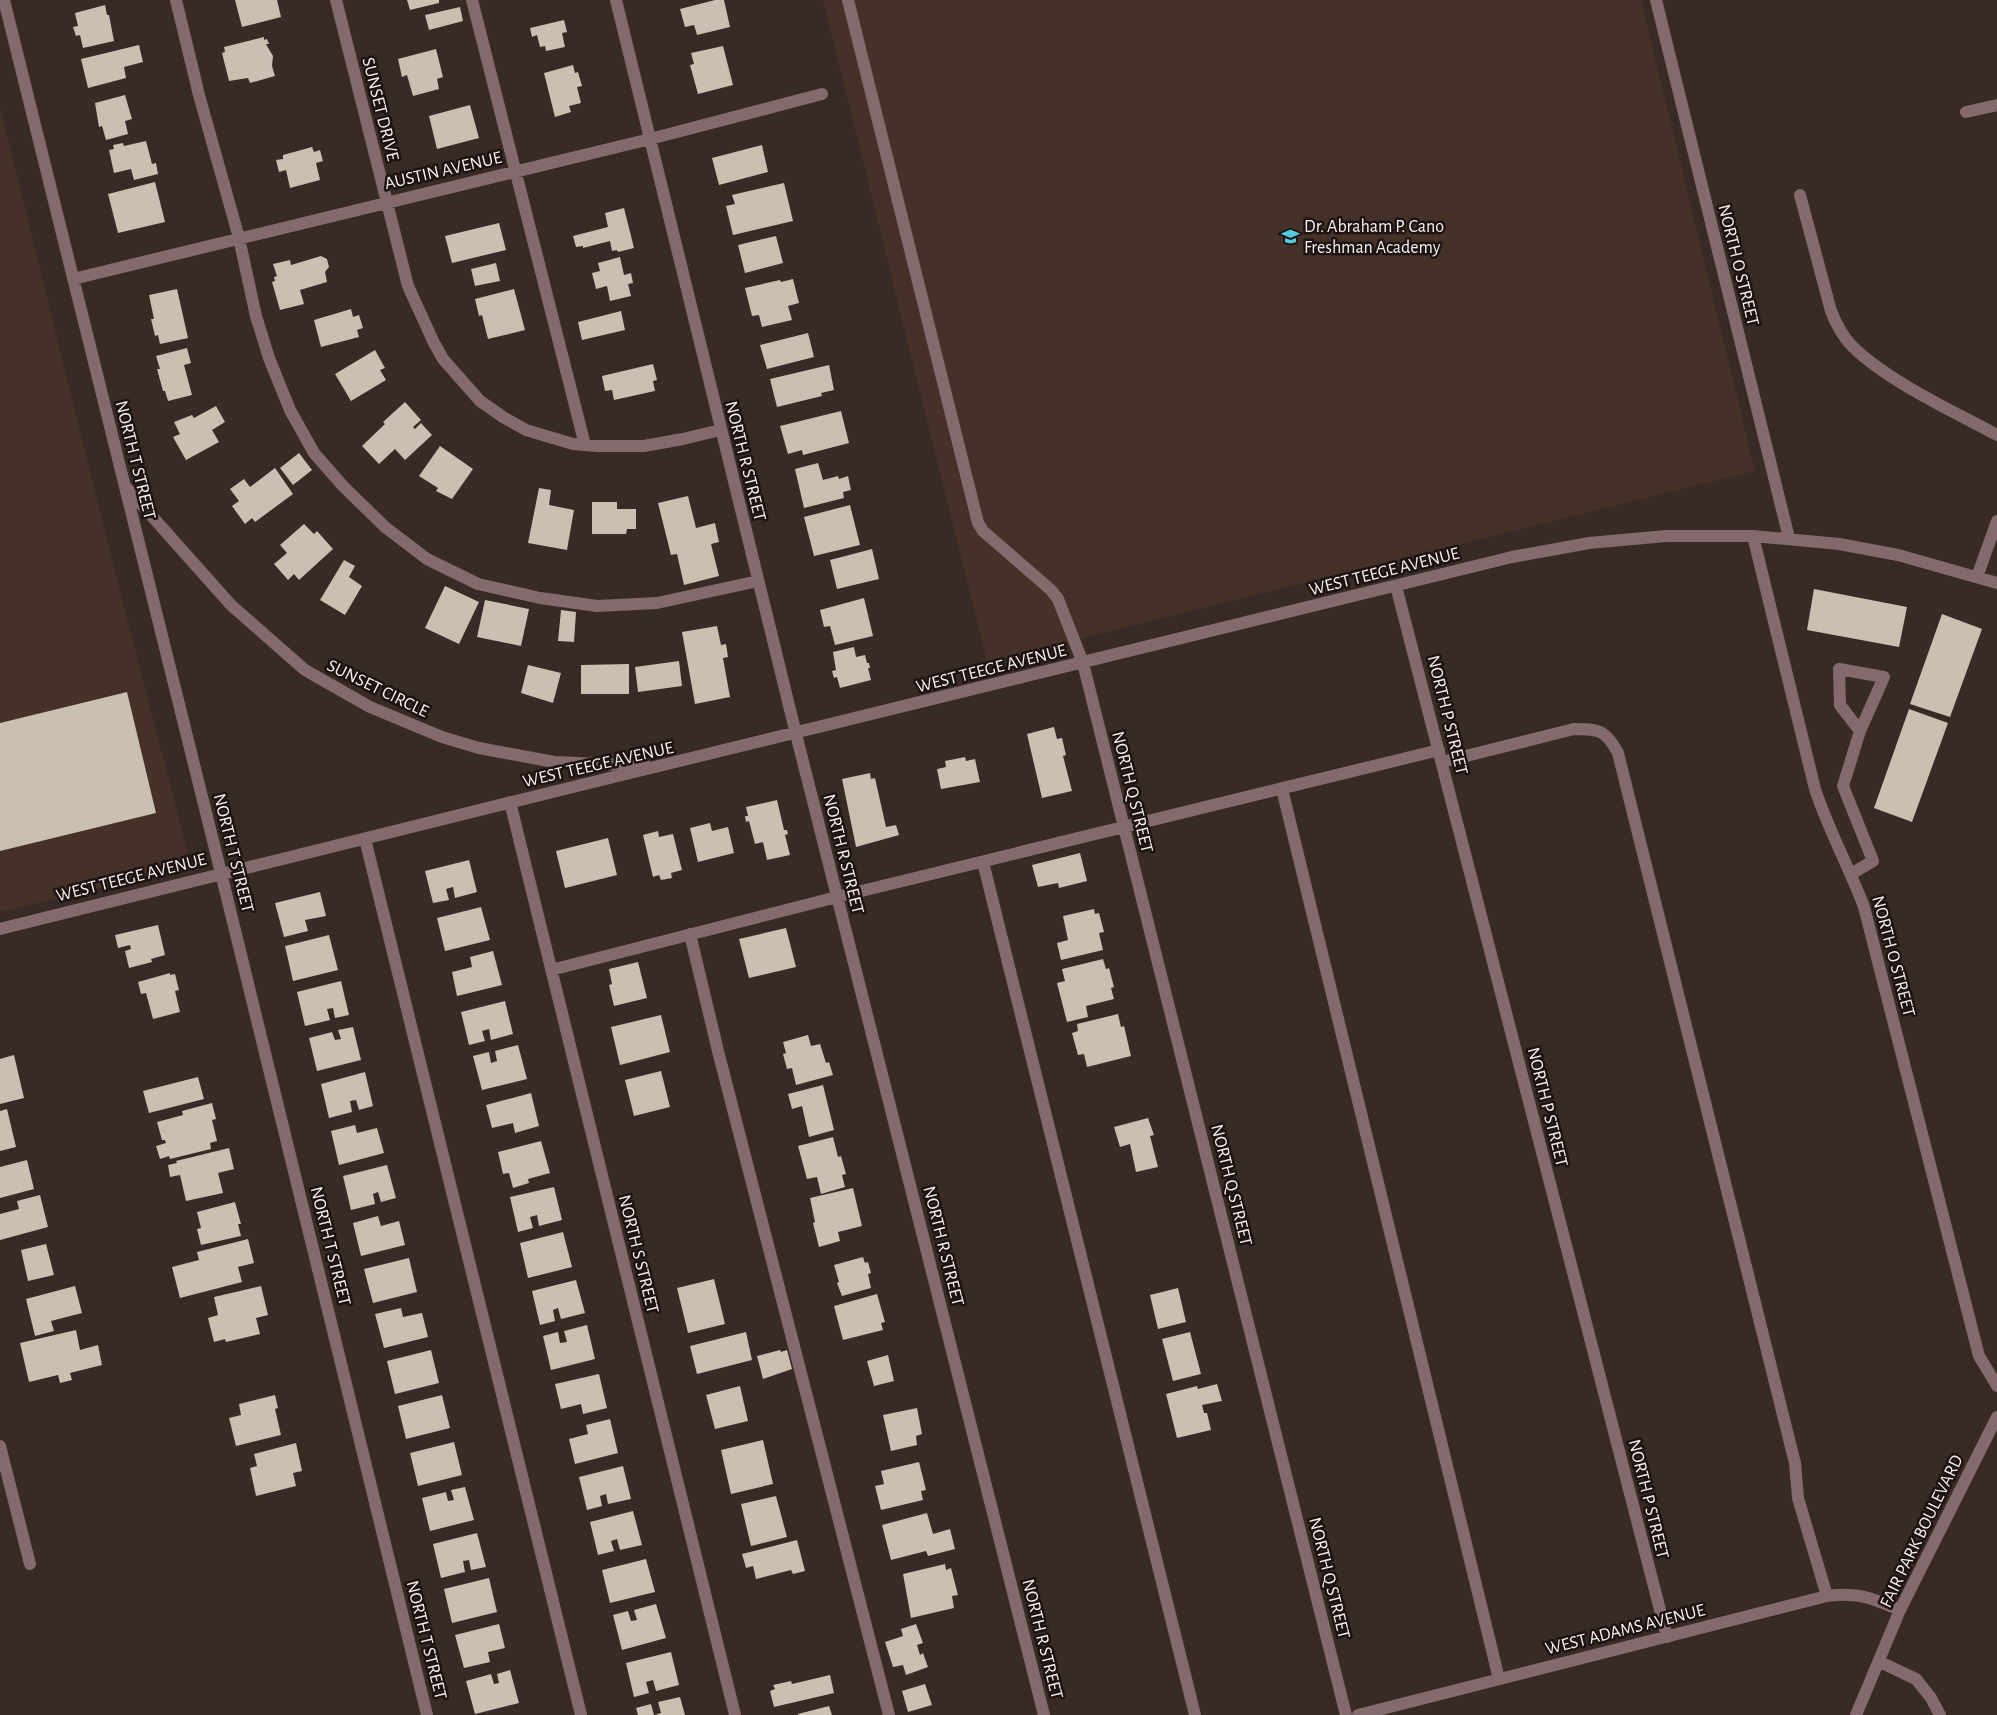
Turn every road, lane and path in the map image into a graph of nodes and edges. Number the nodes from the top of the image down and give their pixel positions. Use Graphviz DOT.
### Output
graph roads {
  1 [pos="4,0"];
  2 [pos="176,0"];
  3 [pos="336,0"];
  4 [pos="472,0"];
  5 [pos="616,0"];
  6 [pos="848,0"];
  7 [pos="1656,0"];
  8 [pos="822,94"];
  9 [pos="1997,105"];
  10 [pos="1966,112"];
  11 [pos="650,139"];
  12 [pos="516,171"];
  13 [pos="1800,195"];
  14 [pos="386,202"];
  15 [pos="239,238"];
  16 [pos="73,279"];
  17 [pos="720,430"];
  18 [pos="1997,435"];
  19 [pos="585,445"];
  20 [pos="124,485"];
  21 [pos="1997,521"];
  22 [pos="1753,536"];
  23 [pos="1788,538"];
  24 [pos="1977,577"];
  25 [pos="758,581"];
  26 [pos="1997,583"];
  27 [pos="1396,586"];
  28 [pos="1083,663"];
  29 [pos="1860,731"];
  30 [pos="796,734"];
  31 [pos="1440,756"];
  32 [pos="664,766"];
  33 [pos="1282,789"];
  34 [pos="510,802"];
  35 [pos="1124,828"];
  36 [pos="365,839"];
  37 [pos="983,862"];
  38 [pos="221,873"];
  39 [pos="1851,874"];
  40 [pos="837,897"];
  41 [pos="0,929"];
  42 [pos="690,934"];
  43 [pos="551,970"];
  44 [pos="1997,1386"];
  45 [pos="1997,1416"];
  46 [pos="0,1446"];
  47 [pos="30,1564"];
  48 [pos="1827,1596"];
  49 [pos="1900,1610"];
  50 [pos="1667,1637"];
  51 [pos="1880,1662"];
  52 [pos="1499,1679"];
  53 [pos="427,1715"];
  54 [pos="581,1715"];
  55 [pos="735,1715"];
  56 [pos="890,1715"];
  57 [pos="1044,1715"];
  58 [pos="1195,1715"];
  59 [pos="1346,1715"];
  60 [pos="1358,1715"];
  61 [pos="1856,1715"];
  62 [pos="1940,1715"];
  1 -- 16 [label="street, NORTH T STREET"];
  2 -- 15 [label="street"];
  3 -- 14 [label="street, SUNSET DRIVE"];
  4 -- 12 [label="street"];
  5 -- 11 [label="street, NORTH R STREET"];
  6 -- 28 [label="street, NORTH Q STREET"];
  7 -- 23 [label="street, NORTH O STREET"];
  8 -- 11 [label="street, AUSTIN AVENUE"];
  9 -- 10 [label="street"];
  11 -- 12 [label="street, AUSTIN AVENUE"];
  11 -- 17 [label="street, NORTH R STREET"];
  12 -- 14 [label="street, AUSTIN AVENUE"];
  12 -- 19 [label="street"];
  13 -- 18 [label="street"];
  14 -- 15 [label="street, AUSTIN AVENUE"];
  14 -- 19 [label="street, SUNSET DRIVE"];
  15 -- 16 [label="street, AUSTIN AVENUE"];
  15 -- 25 [label="street"];
  16 -- 20 [label="street, NORTH T STREET"];
  17 -- 19 [label="street, SUNSET DRIVE"];
  17 -- 25 [label="street, NORTH R STREET"];
  20 -- 32 [label="street, SUNSET CIRCLE"];
  20 -- 38 [label="street, NORTH T STREET"];
  21 -- 24 [label="street"];
  22 -- 23 [label="street, WEST TEEGE AVENUE"];
  22 -- 27 [label="street, WEST TEEGE AVENUE"];
  22 -- 39 [label="street, NORTH O STREET"];
  23 -- 24 [label="street, WEST TEEGE AVENUE"];
  24 -- 26 [label="street, WEST TEEGE AVENUE"];
  25 -- 30 [label="street, NORTH R STREET"];
  27 -- 28 [label="street, WEST TEEGE AVENUE"];
  27 -- 31 [label="street, NORTH P STREET"];
  28 -- 30 [label="street, WEST TEEGE AVENUE"];
  28 -- 35 [label="street, NORTH Q STREET"];
  29 -- 29 [label="street"];
  29 -- 39 [label="street"];
  30 -- 32 [label="street, WEST TEEGE AVENUE"];
  30 -- 40 [label="street, NORTH R STREET"];
  31 -- 33 [label="street"];
  31 -- 48 [label="street"];
  31 -- 50 [label="street, NORTH P STREET"];
  32 -- 34 [label="street, WEST TEEGE AVENUE"];
  33 -- 35 [label="street"];
  33 -- 52 [label="street"];
  34 -- 36 [label="street, WEST TEEGE AVENUE"];
  34 -- 43 [label="street, NORTH S STREET"];
  35 -- 37 [label="street"];
  35 -- 59 [label="street, NORTH Q STREET"];
  36 -- 38 [label="street, WEST TEEGE AVENUE"];
  36 -- 54 [label="street"];
  37 -- 40 [label="street"];
  37 -- 58 [label="street"];
  38 -- 41 [label="street, WEST TEEGE AVENUE"];
  38 -- 53 [label="street, NORTH T STREET"];
  39 -- 44 [label="street, NORTH O STREET"];
  40 -- 42 [label="street"];
  40 -- 57 [label="street, NORTH R STREET"];
  42 -- 43 [label="street"];
  42 -- 56 [label="street"];
  43 -- 55 [label="street, NORTH S STREET"];
  45 -- 49 [label="street, FAIR PARK BOULEVARD"];
  46 -- 47 [label="street"];
  48 -- 49 [label="street, WEST ADAMS AVENUE"];
  48 -- 50 [label="street, WEST ADAMS AVENUE"];
  49 -- 51 [label="street, FAIR PARK BOULEVARD"];
  50 -- 52 [label="street, WEST ADAMS AVENUE"];
  51 -- 61 [label="street, FAIR PARK BOULEVARD"];
  51 -- 62 [label="street"];
  52 -- 60 [label="street, WEST ADAMS AVENUE"];
}
